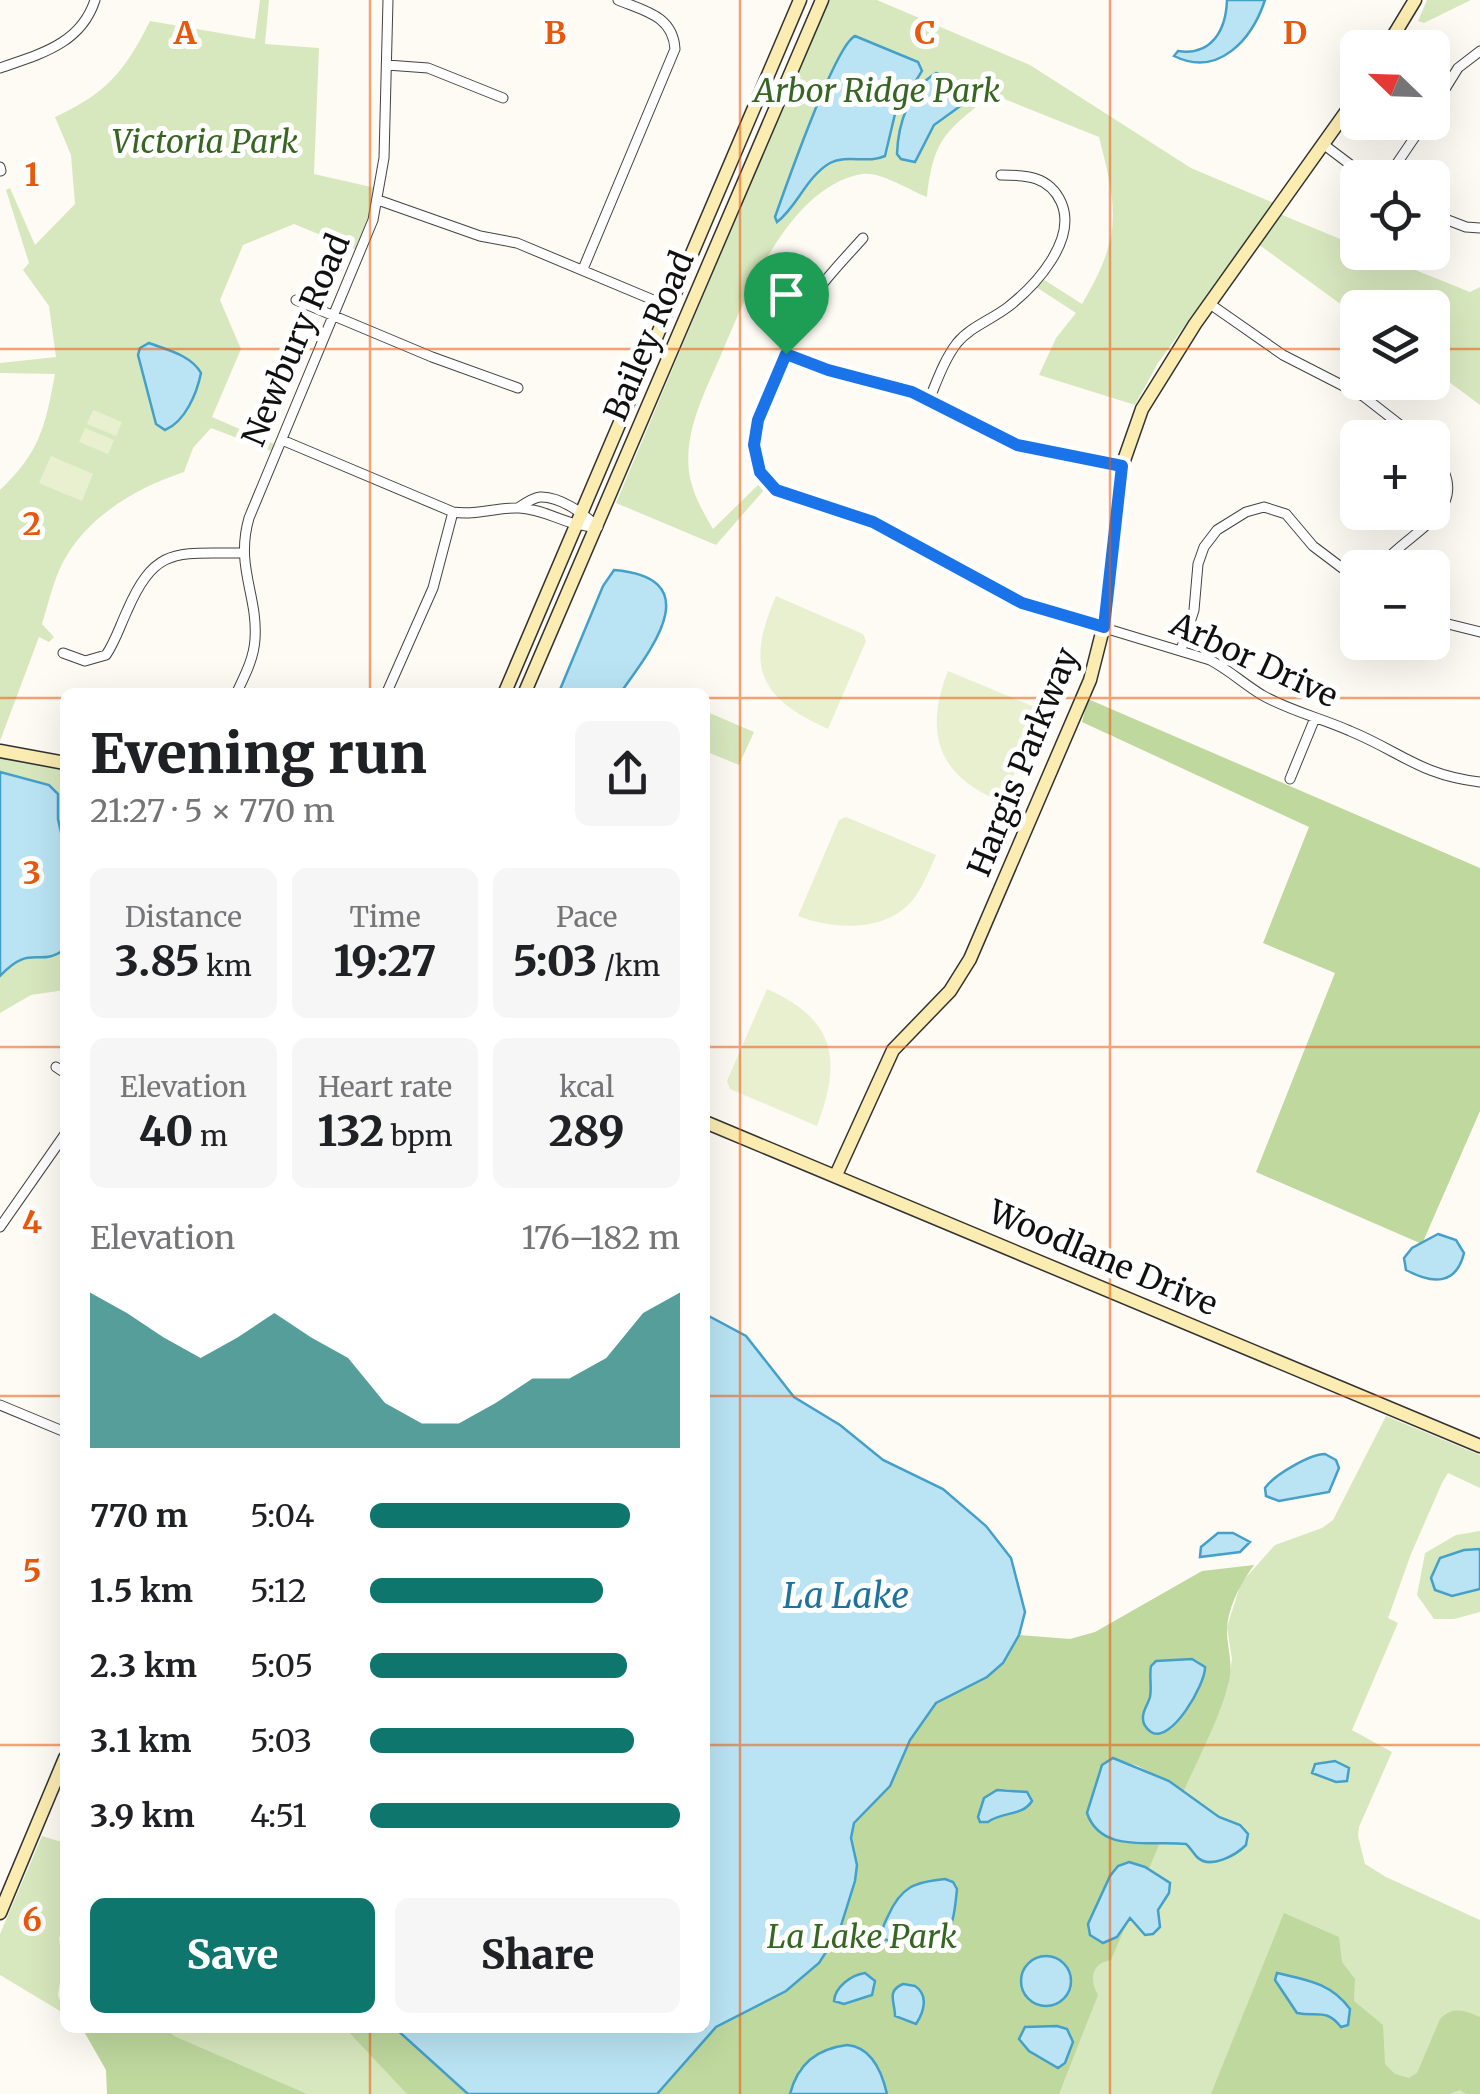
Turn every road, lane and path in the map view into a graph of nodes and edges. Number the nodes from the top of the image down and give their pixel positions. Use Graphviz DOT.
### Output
graph roads {
  1 [pos="96,0"];
  2 [pos="388,0"];
  3 [pos="618,0"];
  4 [pos="800,0"];
  5 [pos="822,0"];
  6 [pos="1405,0"];
  7 [pos="1415,0"];
  8 [pos="1400,19"];
  9 [pos="1395,30"];
  10 [pos="1480,51"];
  11 [pos="387,65"];
  12 [pos="0,68"];
  13 [pos="1450,81"];
  14 [pos="502,98"];
  15 [pos="1340,120"];
  16 [pos="1323,144"];
  17 [pos="1344,160"];
  18 [pos="1002,175"];
  19 [pos="378,200"];
  20 [pos="1450,221"];
  21 [pos="1480,228"];
  22 [pos="864,238"];
  23 [pos="582,269"];
  24 [pos="296,300"];
  25 [pos="1210,304"];
  26 [pos="670,307"];
  27 [pos="335,316"];
  28 [pos="786,354"];
  29 [pos="518,388"];
  30 [pos="929,400"];
  31 [pos="1394,420"];
  32 [pos="282,440"];
  33 [pos="1122,466"];
  34 [pos="518,508"];
  35 [pos="453,512"];
  36 [pos="583,513"];
  37 [pos="577,527"];
  38 [pos="598,527"];
  39 [pos="1424,530"];
  40 [pos="1395,550"];
  41 [pos="243,553"];
  42 [pos="1340,566"];
  43 [pos="1450,624"];
  44 [pos="1104,627"];
  45 [pos="1480,632"];
  46 [pos="1181,650"];
  47 [pos="63,654"];
  48 [pos="239,688"];
  49 [pos="389,688"];
  50 [pos="507,688"];
  51 [pos="527,688"];
  52 [pos="1316,718"];
  53 [pos="0,751"];
  54 [pos="60,762"];
  55 [pos="1290,779"];
  56 [pos="1480,782"];
  57 [pos="710,1124"];
  58 [pos="60,1141"];
  59 [pos="836,1176"];
  60 [pos="0,1227"];
  61 [pos="0,1405"];
  62 [pos="60,1430"];
  63 [pos="1480,1446"];
  64 [pos="60,1770"];
  65 [pos="0,1913"];
  1 -- 12 [label="street"];
  2 -- 11 [label="street, Newbury Road"];
  3 -- 23 [label="street"];
  4 -- 26 [label="street, Bailey Road"];
  5 -- 38 [label="street, Bailey Road"];
  6 -- 8 [label="street"];
  7 -- 8 [label="street"];
  8 -- 9 [label="street"];
  10 -- 13 [label="street"];
  11 -- 14 [label="street"];
  11 -- 19 [label="street, Newbury Road"];
  15 -- 16 [label="street, Hargis Parkway"];
  16 -- 17 [label="street"];
  16 -- 25 [label="street, Hargis Parkway"];
  18 -- 30 [label="street"];
  19 -- 23 [label="street"];
  19 -- 27 [label="street, Newbury Road"];
  20 -- 21 [label="street"];
  22 -- 28 [label="street, Arbor Drive"];
  23 -- 26 [label="street"];
  24 -- 27 [label="street"];
  25 -- 31 [label="street"];
  25 -- 33 [label="street, Hargis Parkway"];
  26 -- 36 [label="street, Bailey Road"];
  27 -- 29 [label="street"];
  27 -- 32 [label="street, Newbury Road"];
  28 -- 30 [label="street"];
  28 -- 44 [label="street, Arbor Drive"];
  30 -- 33 [label="street"];
  32 -- 35 [label="street"];
  32 -- 41 [label="street, Newbury Road"];
  33 -- 44 [label="street, Hargis Parkway"];
  34 -- 35 [label="street"];
  34 -- 36 [label="street"];
  34 -- 37 [label="street"];
  35 -- 49 [label="street"];
  36 -- 37 [label="street, Bailey Road"];
  36 -- 38 [label="street"];
  37 -- 38 [label="street"];
  37 -- 50 [label="street, Bailey Road"];
  38 -- 51 [label="street, Bailey Road"];
  39 -- 40 [label="street"];
  41 -- 47 [label="street"];
  41 -- 48 [label="street, Newbury Road"];
  42 -- 46 [label="street"];
  43 -- 45 [label="street"];
  44 -- 46 [label="street, Arbor Drive"];
  44 -- 59 [label="street, Hargis Parkway"];
  46 -- 52 [label="street, Arbor Drive"];
  52 -- 55 [label="street"];
  52 -- 56 [label="street, Arbor Drive"];
  53 -- 54 [label="street"];
  57 -- 59 [label="street, Woodlane Drive"];
  58 -- 60 [label="street"];
  59 -- 63 [label="street, Woodlane Drive"];
  61 -- 62 [label="street"];
  64 -- 65 [label="street"];
}
